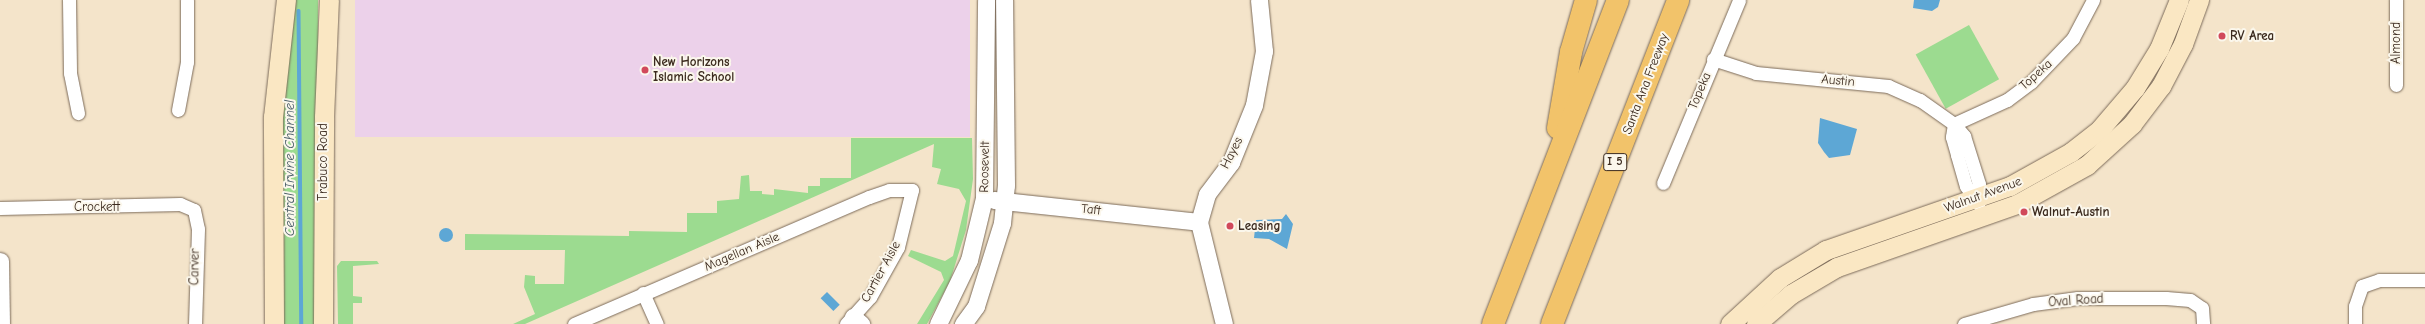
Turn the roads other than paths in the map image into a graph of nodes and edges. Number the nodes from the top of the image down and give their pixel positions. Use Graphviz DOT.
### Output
graph roads {
  1 [pos="70,0"];
  2 [pos="187,0"];
  3 [pos="286,0"];
  4 [pos="329,0"];
  5 [pos="986,0"];
  6 [pos="1004,0"];
  7 [pos="1259,0"];
  8 [pos="1586,0"];
  9 [pos="1618,0"];
  10 [pos="1678,0"];
  11 [pos="1740,0"];
  12 [pos="2093,0"];
  13 [pos="2179,0"];
  14 [pos="2199,0"];
  15 [pos="2396,0"];
  16 [pos="1713,58"];
  17 [pos="2396,85"];
  18 [pos="178,110"];
  19 [pos="78,113"];
  20 [pos="1954,124"];
  21 [pos="1550,174"];
  22 [pos="1663,183"];
  23 [pos="912,190"];
  24 [pos="984,198"];
  25 [pos="1976,198"];
  26 [pos="1004,201"];
  27 [pos="0,208"];
  28 [pos="194,210"];
  29 [pos="1982,217"];
  30 [pos="1199,222"];
  31 [pos="0,261"];
  32 [pos="1796,267"];
  33 [pos="2425,280"];
  34 [pos="1805,285"];
  35 [pos="643,293"];
  36 [pos="854,322"];
  37 [pos="1,324"];
  38 [pos="195,324"];
  39 [pos="274,324"];
  40 [pos="323,324"];
  41 [pos="574,324"];
  42 [pos="657,324"];
  43 [pos="938,324"];
  44 [pos="963,324"];
  45 [pos="1224,324"];
  46 [pos="1493,324"];
  47 [pos="1552,324"];
  48 [pos="1730,324"];
  49 [pos="1756,324"];
  50 [pos="1964,324"];
  51 [pos="2203,324"];
  52 [pos="2355,324"];
  1 -- 19 [label="street"];
  2 -- 18 [label="street"];
  3 -- 39 [label="main road"];
  4 -- 40 [label="main road, Trabuco Road"];
  5 -- 24 [label="street, Roosevelt"];
  6 -- 26 [label="street, Roosevelt"];
  7 -- 30 [label="street, Hayes"];
  8 -- 21 [label="highway"];
  9 -- 21 [label="highway"];
  10 -- 47 [label="highway, Santa Ana Freeway / I 5"];
  11 -- 16 [label="street, Topeka"];
  12 -- 20 [label="street, Topeka"];
  13 -- 25 [label="main road, Walnut Avenue"];
  14 -- 29 [label="main road, Walnut Avenue"];
  15 -- 17 [label="street, Almond"];
  16 -- 20 [label="street, Austin"];
  16 -- 22 [label="street, Topeka"];
  20 -- 25 [label="street"];
  21 -- 46 [label="highway"];
  23 -- 35 [label="street, Magellan Aisle"];
  23 -- 36 [label="street, Cartier Aisle"];
  24 -- 26 [label="street, Taft"];
  24 -- 43 [label="street, Roosevelt"];
  25 -- 29 [label="street"];
  25 -- 32 [label="main road, Walnut Avenue"];
  26 -- 30 [label="street, Taft"];
  26 -- 44 [label="street, Roosevelt"];
  27 -- 28 [label="street, Crockett"];
  28 -- 38 [label="street, Carver"];
  29 -- 34 [label="main road, Walnut Avenue"];
  30 -- 45 [label="street, Hayes"];
  31 -- 37 [label="street"];
  32 -- 34 [label="main road"];
  32 -- 48 [label="main road, Walnut Avenue"];
  33 -- 52 [label="street"];
  34 -- 49 [label="main road, Walnut Avenue"];
  35 -- 41 [label="street, Magellan Aisle"];
  35 -- 42 [label="street"];
  50 -- 51 [label="street, Oval Road"];
}
